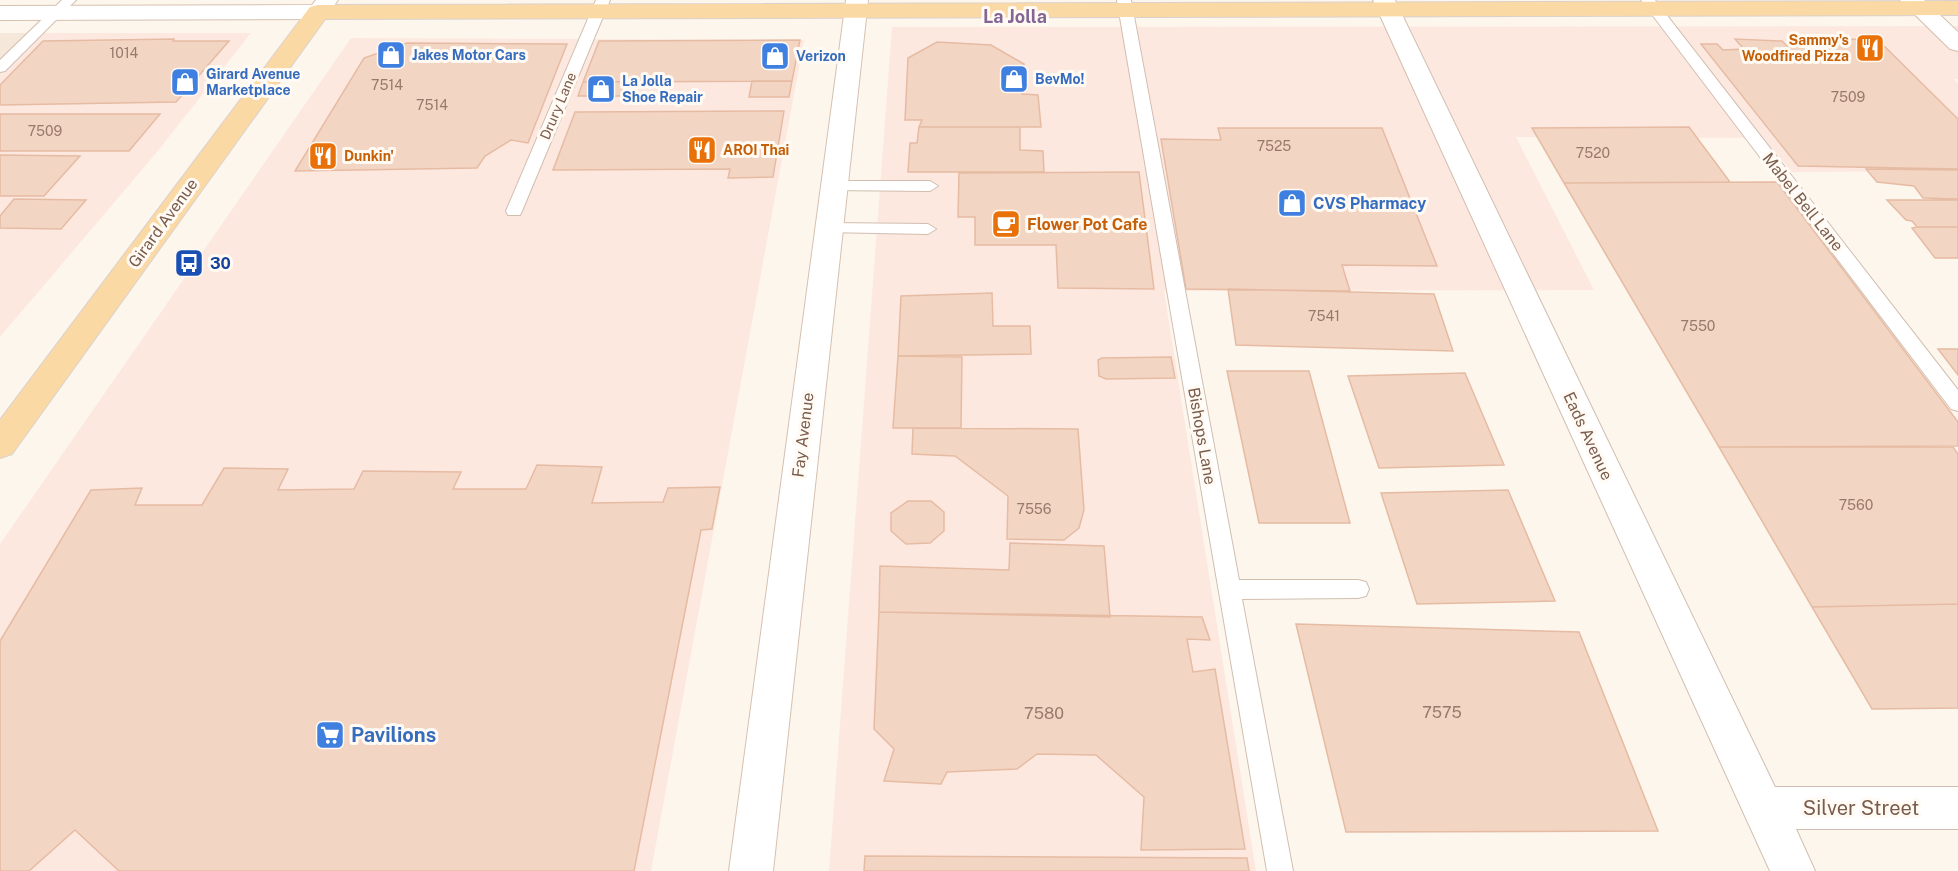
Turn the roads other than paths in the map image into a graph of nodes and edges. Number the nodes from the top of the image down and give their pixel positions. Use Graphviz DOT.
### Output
graph roads {
  1 [pos="1386,4"];
  2 [pos="1651,4"];
  3 [pos="1916,4"];
  4 [pos="857,5"];
  5 [pos="1125,5"];
  6 [pos="63,6"];
  7 [pos="322,6"];
  8 [pos="601,6"];
  9 [pos="1958,8"];
  10 [pos="0,13"];
  11 [pos="1958,44"];
  12 [pos="0,68"];
  13 [pos="834,186"];
  14 [pos="930,186"];
  15 [pos="514,211"];
  16 [pos="829,228"];
  17 [pos="928,229"];
  18 [pos="1958,404"];
  19 [pos="0,445"];
  20 [pos="1358,589"];
  21 [pos="1229,590"];
  22 [pos="1764,808"];
  23 [pos="1958,808"];
  24 [pos="752,871"];
  25 [pos="1280,871"];
  26 [pos="1793,871"];
  1 -- 2 [label="main road"];
  1 -- 5 [label="main road"];
  1 -- 22 [label="street, Eads Avenue"];
  2 -- 3 [label="main road"];
  2 -- 18 [label="lane, Mabel Bell Lane"];
  3 -- 9 [label="main road"];
  3 -- 11 [label="street"];
  4 -- 5 [label="main road"];
  4 -- 8 [label="main road"];
  4 -- 13 [label="street, Fay Avenue"];
  5 -- 21 [label="lane, Bishops Lane"];
  6 -- 7 [label="street"];
  6 -- 10 [label="street"];
  6 -- 12 [label="lane"];
  7 -- 8 [label="main road"];
  7 -- 19 [label="main road, Girard Avenue"];
  8 -- 15 [label="lane, Drury Lane"];
  13 -- 14 [label="lane"];
  13 -- 16 [label="street, Fay Avenue"];
  16 -- 17 [label="lane"];
  16 -- 24 [label="street, Fay Avenue"];
  20 -- 21 [label="lane"];
  21 -- 25 [label="lane, Bishops Lane"];
  22 -- 23 [label="street, Silver Street"];
  22 -- 26 [label="street, Eads Avenue"];
}
